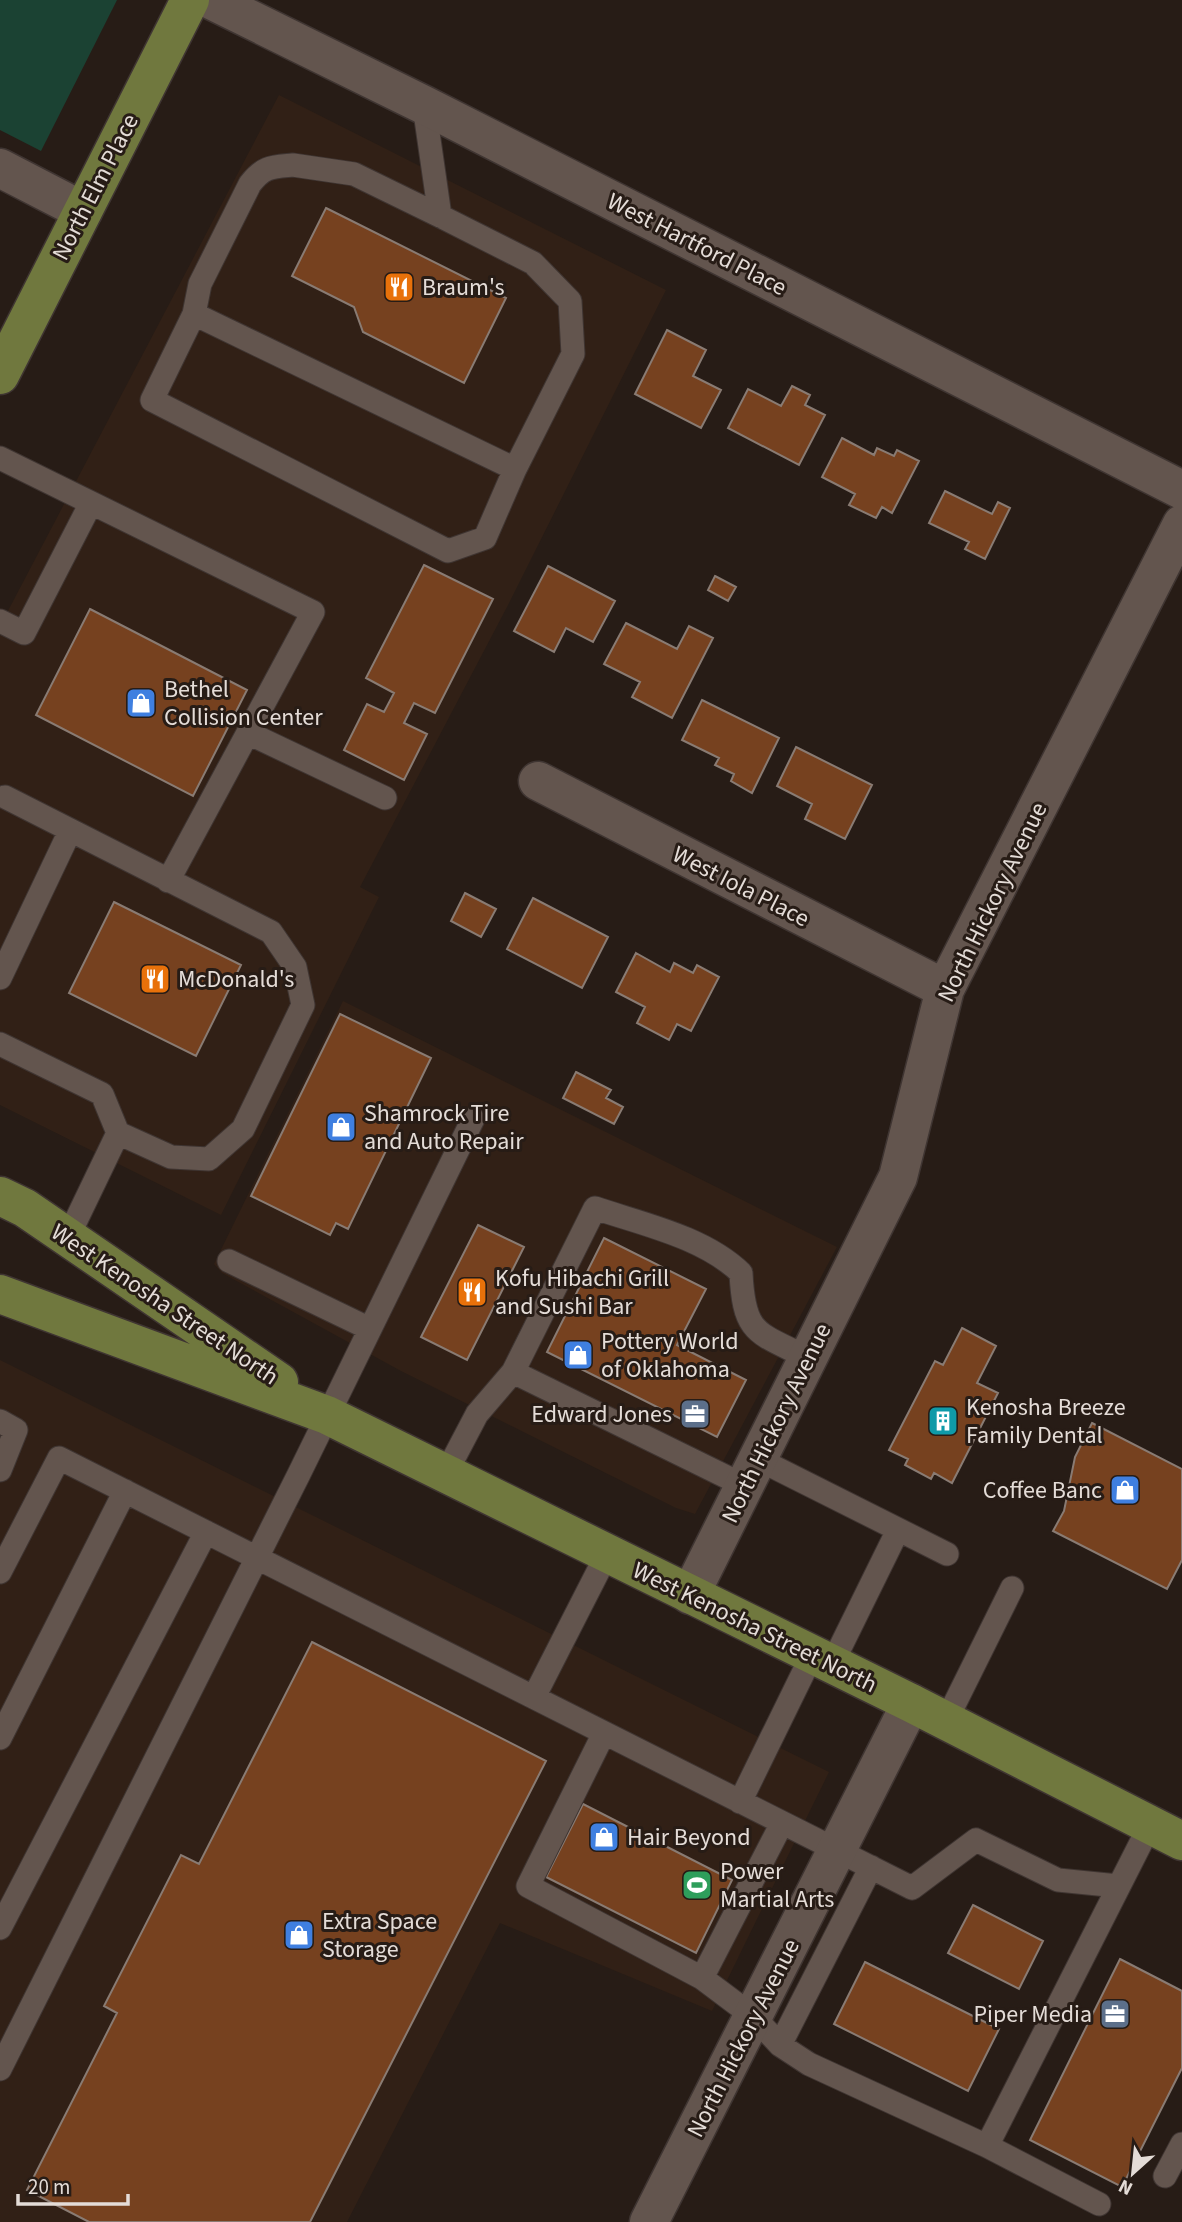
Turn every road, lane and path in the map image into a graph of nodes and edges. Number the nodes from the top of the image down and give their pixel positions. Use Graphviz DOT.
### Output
graph roads {
  1 [pos="190,0"];
  2 [pos="211,0"];
  3 [pos="424,105"];
  4 [pos="0,168"];
  5 [pos="83,211"];
  6 [pos="440,216"];
  7 [pos="194,314"];
  8 [pos="0,375"];
  9 [pos="0,458"];
  10 [pos="515,469"];
  11 [pos="1182,490"];
  12 [pos="91,503"];
  13 [pos="1182,524"];
  14 [pos="0,621"];
  15 [pos="248,733"];
  16 [pos="538,781"];
  17 [pos="2,795"];
  18 [pos="385,798"];
  19 [pos="70,831"];
  20 [pos="168,881"];
  21 [pos="0,978"];
  22 [pos="945,989"];
  23 [pos="0,1044"];
  24 [pos="473,1119"];
  25 [pos="118,1133"];
  26 [pos="0,1196"];
  27 [pos="68,1237"];
  28 [pos="229,1261"];
  29 [pos="0,1294"];
  30 [pos="370,1329"];
  31 [pos="808,1358"];
  32 [pos="513,1372"];
  33 [pos="327,1415"];
  34 [pos="8,1426"];
  35 [pos="0,1470"];
  36 [pos="751,1473"];
  37 [pos="446,1474"];
  38 [pos="125,1491"];
  39 [pos="898,1530"];
  40 [pos="206,1532"];
  41 [pos="607,1554"];
  42 [pos="947,1554"];
  43 [pos="257,1557"];
  44 [pos="0,1572"];
  45 [pos="1012,1588"];
  46 [pos="690,1595"];
  47 [pos="822,1660"];
  48 [pos="534,1697"];
  49 [pos="911,1703"];
  50 [pos="946,1721"];
  51 [pos="604,1733"];
  52 [pos="0,1738"];
  53 [pos="740,1802"];
  54 [pos="782,1823"];
  55 [pos="1166,1833"];
  56 [pos="854,1859"];
  57 [pos="1118,1886"];
  58 [pos="0,1927"];
  59 [pos="702,1978"];
  60 [pos="754,2017"];
  61 [pos="780,2045"];
  62 [pos="0,2069"];
  63 [pos="1182,2144"];
  64 [pos="987,2146"];
  65 [pos="1165,2176"];
  66 [pos="1099,2204"];
  67 [pos="649,2222"];
  1 -- 5 [label="main road, North Elm Place"];
  2 -- 3 [label="street, West Hartford Place"];
  3 -- 6 [label="lane"];
  3 -- 11 [label="street, West Hartford Place"];
  4 -- 5 [label="street"];
  5 -- 8 [label="main road, North Elm Place"];
  6 -- 7 [label="lane"];
  6 -- 10 [label="lane"];
  7 -- 10 [label="lane"];
  7 -- 10 [label="lane"];
  9 -- 12 [label="lane"];
  12 -- 14 [label="lane"];
  12 -- 15 [label="lane"];
  13 -- 22 [label="street, North Hickory Avenue"];
  15 -- 18 [label="lane"];
  15 -- 20 [label="lane"];
  16 -- 22 [label="street, West Iola Place"];
  17 -- 19 [label="lane"];
  19 -- 20 [label="lane"];
  19 -- 21 [label="lane"];
  20 -- 25 [label="lane"];
  22 -- 31 [label="street, North Hickory Avenue"];
  23 -- 25 [label="lane"];
  24 -- 30 [label="lane"];
  25 -- 27 [label="lane"];
  26 -- 27 [label="main road, West Kenosha Street North"];
  27 -- 33 [label="main road, West Kenosha Street North"];
  28 -- 30 [label="lane"];
  29 -- 33 [label="main road, West Kenosha Street North"];
  30 -- 33 [label="lane"];
  31 -- 32 [label="lane"];
  31 -- 36 [label="street, North Hickory Avenue"];
  32 -- 36 [label="lane"];
  32 -- 37 [label="lane"];
  33 -- 37 [label="main road, West Kenosha Street North"];
  33 -- 43 [label="lane"];
  34 -- 35 [label="lane"];
  36 -- 39 [label="lane"];
  36 -- 46 [label="street, North Hickory Avenue"];
  37 -- 41 [label="main road, West Kenosha Street North"];
  38 -- 40 [label="lane"];
  38 -- 44 [label="lane"];
  38 -- 52 [label="lane"];
  39 -- 42 [label="lane"];
  39 -- 47 [label="lane"];
  40 -- 43 [label="lane"];
  40 -- 58 [label="lane"];
  41 -- 46 [label="main road, West Kenosha Street North"];
  41 -- 48 [label="lane"];
  43 -- 48 [label="lane"];
  43 -- 62 [label="lane"];
  45 -- 50 [label="lane"];
  46 -- 47 [label="main road, West Kenosha Street North"];
  47 -- 49 [label="main road, West Kenosha Street North"];
  47 -- 53 [label="lane"];
  48 -- 51 [label="lane"];
  49 -- 50 [label="main road, West Kenosha Street North"];
  49 -- 56 [label="street, North Hickory Avenue"];
  50 -- 55 [label="main road, West Kenosha Street North"];
  51 -- 53 [label="lane"];
  51 -- 59 [label="lane"];
  53 -- 54 [label="lane"];
  54 -- 56 [label="lane"];
  54 -- 59 [label="lane"];
  55 -- 57 [label="lane"];
  56 -- 57 [label="lane"];
  56 -- 60 [label="street, North Hickory Avenue"];
  56 -- 61 [label="lane"];
  57 -- 64 [label="lane"];
  59 -- 60 [label="lane"];
  60 -- 61 [label="lane"];
  60 -- 67 [label="street, North Hickory Avenue"];
  61 -- 64 [label="lane"];
  63 -- 65 [label="lane"];
  64 -- 66 [label="lane"];
}
